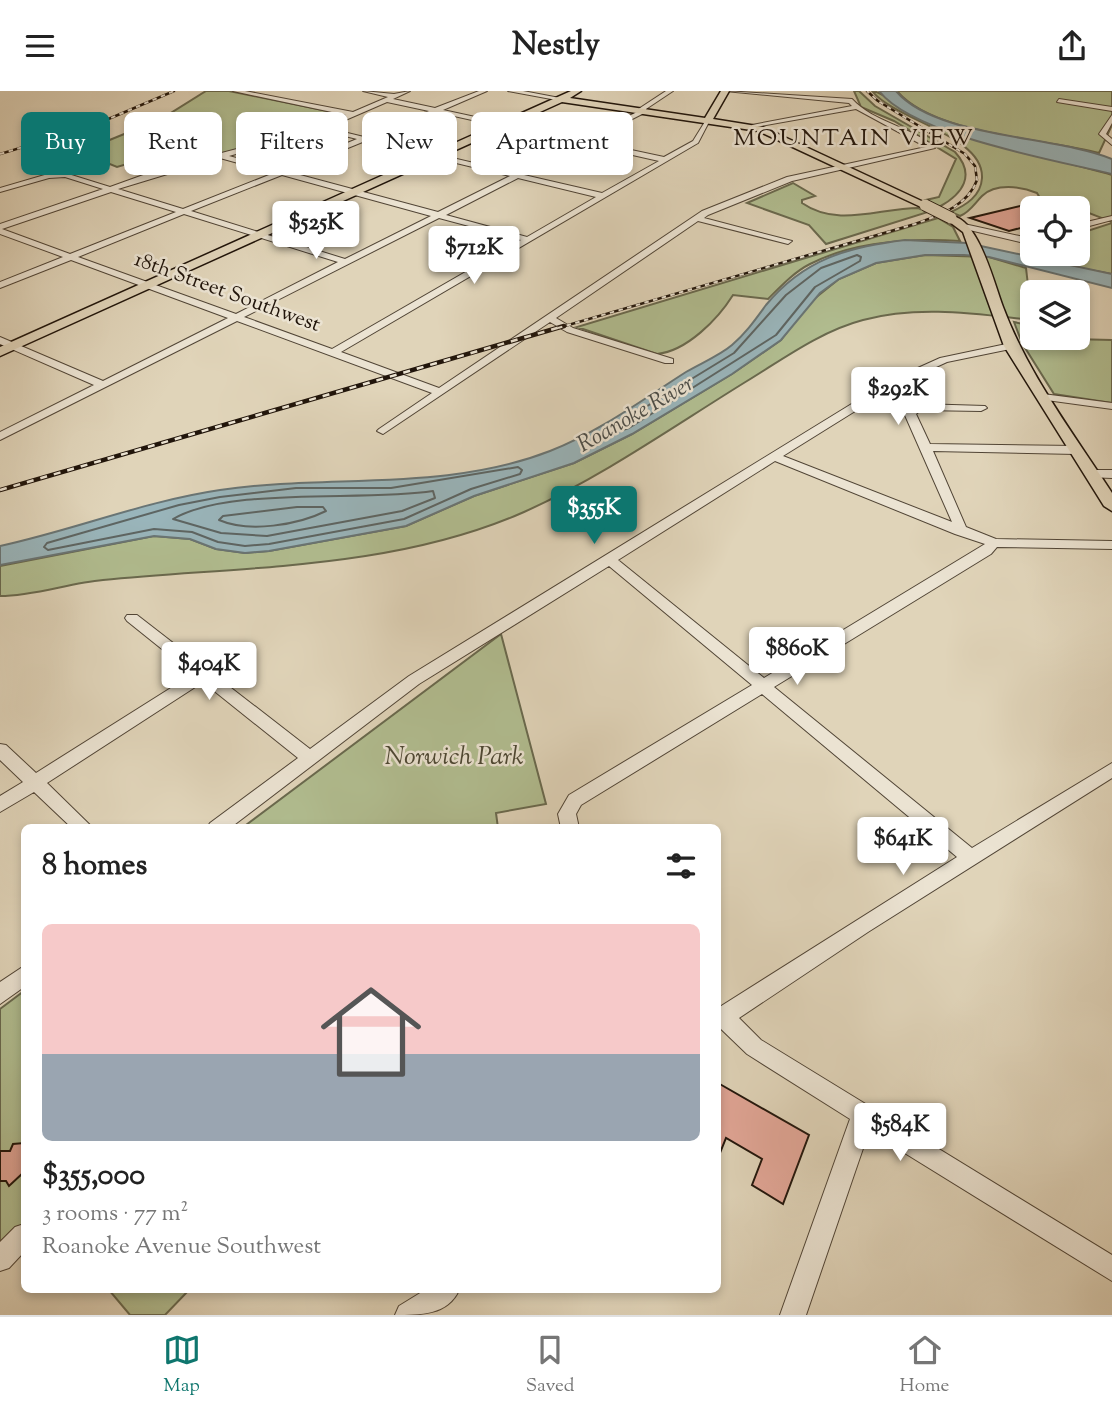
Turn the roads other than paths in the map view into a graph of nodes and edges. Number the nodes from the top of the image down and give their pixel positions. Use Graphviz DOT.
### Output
graph roads {
  1 [pos="236,91"];
  2 [pos="366,91"];
  3 [pos="408,91"];
  4 [pos="484,91"];
  5 [pos="511,91"];
  6 [pos="577,91"];
  7 [pos="670,91"];
  8 [pos="723,91"];
  9 [pos="784,91"];
  10 [pos="848,91"];
  11 [pos="776,95"];
  12 [pos="391,98"];
  13 [pos="562,99"];
  14 [pos="578,101"];
  15 [pos="1059,101"];
  16 [pos="853,104"];
  17 [pos="1112,109"];
  18 [pos="436,110"];
  19 [pos="542,110"];
  20 [pos="642,111"];
  21 [pos="431,112"];
  22 [pos="537,112"];
  23 [pos="353,114"];
  24 [pos="348,116"];
  25 [pos="633,116"];
  26 [pos="471,117"];
  27 [pos="1112,117"];
  28 [pos="708,121"];
  29 [pos="752,127"];
  30 [pos="1112,143"];
  31 [pos="633,153"];
  32 [pos="666,160"];
  33 [pos="457,162"];
  34 [pos="842,167"];
  35 [pos="153,175"];
  36 [pos="274,175"];
  37 [pos="292,175"];
  38 [pos="397,175"];
  39 [pos="517,176"];
  40 [pos="110,188"];
  41 [pos="0,190"];
  42 [pos="356,193"];
  43 [pos="603,196"];
  44 [pos="184,211"];
  45 [pos="439,215"];
  46 [pos="695,218"];
  47 [pos="1112,218"];
  48 [pos="1090,224"];
  49 [pos="0,229"];
  50 [pos="967,230"];
  51 [pos="261,235"];
  52 [pos="1020,238"];
  53 [pos="526,239"];
  54 [pos="788,241"];
  55 [pos="70,257"];
  56 [pos="347,262"];
  57 [pos="0,285"];
  58 [pos="149,285"];
  59 [pos="236,318"];
  60 [pos="549,318"];
  61 [pos="4,346"];
  62 [pos="1012,347"];
  63 [pos="332,352"];
  64 [pos="668,361"];
  65 [pos="103,384"];
  66 [pos="440,392"];
  67 [pos="1043,397"];
  68 [pos="1112,406"];
  69 [pos="981,408"];
  70 [pos="383,431"];
  71 [pos="0,437"];
  72 [pos="925,447"];
  73 [pos="1076,450"];
  74 [pos="772,457"];
  75 [pos="1091,474"];
  76 [pos="1112,474"];
  77 [pos="1112,506"];
  78 [pos="960,531"];
  79 [pos="994,543"];
  80 [pos="1112,545"];
  81 [pos="608,558"];
  82 [pos="132,618"];
  83 [pos="203,675"];
  84 [pos="763,687"];
  85 [pos="0,750"];
  86 [pos="309,757"];
  87 [pos="1112,770"];
  88 [pos="36,782"];
  89 [pos="0,805"];
  90 [pos="80,824"];
  91 [pos="221,824"];
  92 [pos="570,824"];
  93 [pos="971,859"];
  94 [pos="21,977"];
  95 [pos="0,994"];
  96 [pos="721,1017"];
  97 [pos="721,1019"];
  98 [pos="863,1115"];
  99 [pos="21,1239"];
  100 [pos="0,1259"];
  101 [pos="1112,1269"];
  102 [pos="442,1293"];
  103 [pos="408,1315"];
  104 [pos="793,1315"];
  1 -- 23 [label="street"];
  2 -- 12 [label="street"];
  3 -- 12 [label="street"];
  4 -- 18 [label="street"];
  5 -- 13 [label="street"];
  6 -- 13 [label="main road"];
  7 -- 20 [label="street"];
  8 -- 11 [label="street"];
  8 -- 28 [label="main road"];
  9 -- 11 [label="street"];
  10 -- 16 [label="street"];
  11 -- 16 [label="street"];
  12 -- 18 [label="street"];
  12 -- 23 [label="street"];
  13 -- 14 [label="main road"];
  13 -- 19 [label="main road"];
  14 -- 19 [label="main road"];
  14 -- 20 [label="main road"];
  15 -- 17 [label="street"];
  16 -- 29 [label="street"];
  16 -- 34 [label="street"];
  18 -- 21 [label="street"];
  18 -- 26 [label="street"];
  19 -- 22 [label="main road"];
  20 -- 25 [label="street"];
  20 -- 28 [label="main road"];
  23 -- 24 [label="street"];
  27 -- 30 [label="street"];
  28 -- 29 [label="main road"];
  28 -- 32 [label="street"];
  29 -- 34 [label="main road"];
  31 -- 32 [label="street"];
  32 -- 43 [label="street"];
  33 -- 39 [label="street"];
  34 -- 46 [label="street"];
  34 -- 50 [label="main road, bridge"];
  35 -- 40 [label="street"];
  36 -- 44 [label="street"];
  37 -- 42 [label="street"];
  38 -- 42 [label="main road"];
  39 -- 43 [label="street"];
  39 -- 45 [label="street"];
  40 -- 41 [label="street"];
  40 -- 44 [label="street"];
  40 -- 49 [label="street"];
  42 -- 45 [label="street"];
  42 -- 51 [label="main road"];
  43 -- 53 [label="street"];
  44 -- 51 [label="street"];
  44 -- 55 [label="street"];
  45 -- 53 [label="street"];
  45 -- 56 [label="street"];
  46 -- 54 [label="street"];
  46 -- 60 [label="street"];
  47 -- 48 [label="street"];
  49 -- 55 [label="street, 18th Street Southwest"];
  50 -- 52 [label="street"];
  50 -- 62 [label="main road"];
  51 -- 56 [label="street"];
  51 -- 58 [label="main road"];
  53 -- 63 [label="street"];
  55 -- 57 [label="street"];
  55 -- 58 [label="street, 18th Street Southwest"];
  56 -- 59 [label="street"];
  58 -- 59 [label="street, 18th Street Southwest"];
  58 -- 61 [label="main road"];
  59 -- 63 [label="street, 18th Street Southwest"];
  59 -- 65 [label="street"];
  60 -- 64 [label="street"];
  60 -- 66 [label="street"];
  61 -- 65 [label="street"];
  62 -- 67 [label="main road"];
  62 -- 74 [label="street"];
  63 -- 66 [label="street, 18th Street Southwest"];
  65 -- 71 [label="street"];
  66 -- 70 [label="street"];
  67 -- 68 [label="street"];
  67 -- 73 [label="main road"];
  69 -- 72 [label="street"];
  72 -- 73 [label="street"];
  72 -- 78 [label="street"];
  73 -- 75 [label="main road"];
  74 -- 78 [label="street"];
  74 -- 81 [label="street"];
  75 -- 76 [label="street"];
  75 -- 77 [label="main road"];
  78 -- 79 [label="street"];
  79 -- 80 [label="street"];
  79 -- 84 [label="street"];
  81 -- 84 [label="street"];
  81 -- 86 [label="street"];
  82 -- 83 [label="street"];
  83 -- 86 [label="street"];
  83 -- 88 [label="street"];
  84 -- 92 [label="street"];
  84 -- 93 [label="street"];
  85 -- 88 [label="street"];
  86 -- 91 [label="street"];
  87 -- 93 [label="street"];
  88 -- 89 [label="street"];
  88 -- 90 [label="street"];
  93 -- 96 [label="street"];
  94 -- 95 [label="street"];
  97 -- 98 [label="street"];
  98 -- 101 [label="street"];
  98 -- 104 [label="street"];
  99 -- 100 [label="street"];
  102 -- 103 [label="street"];
}
